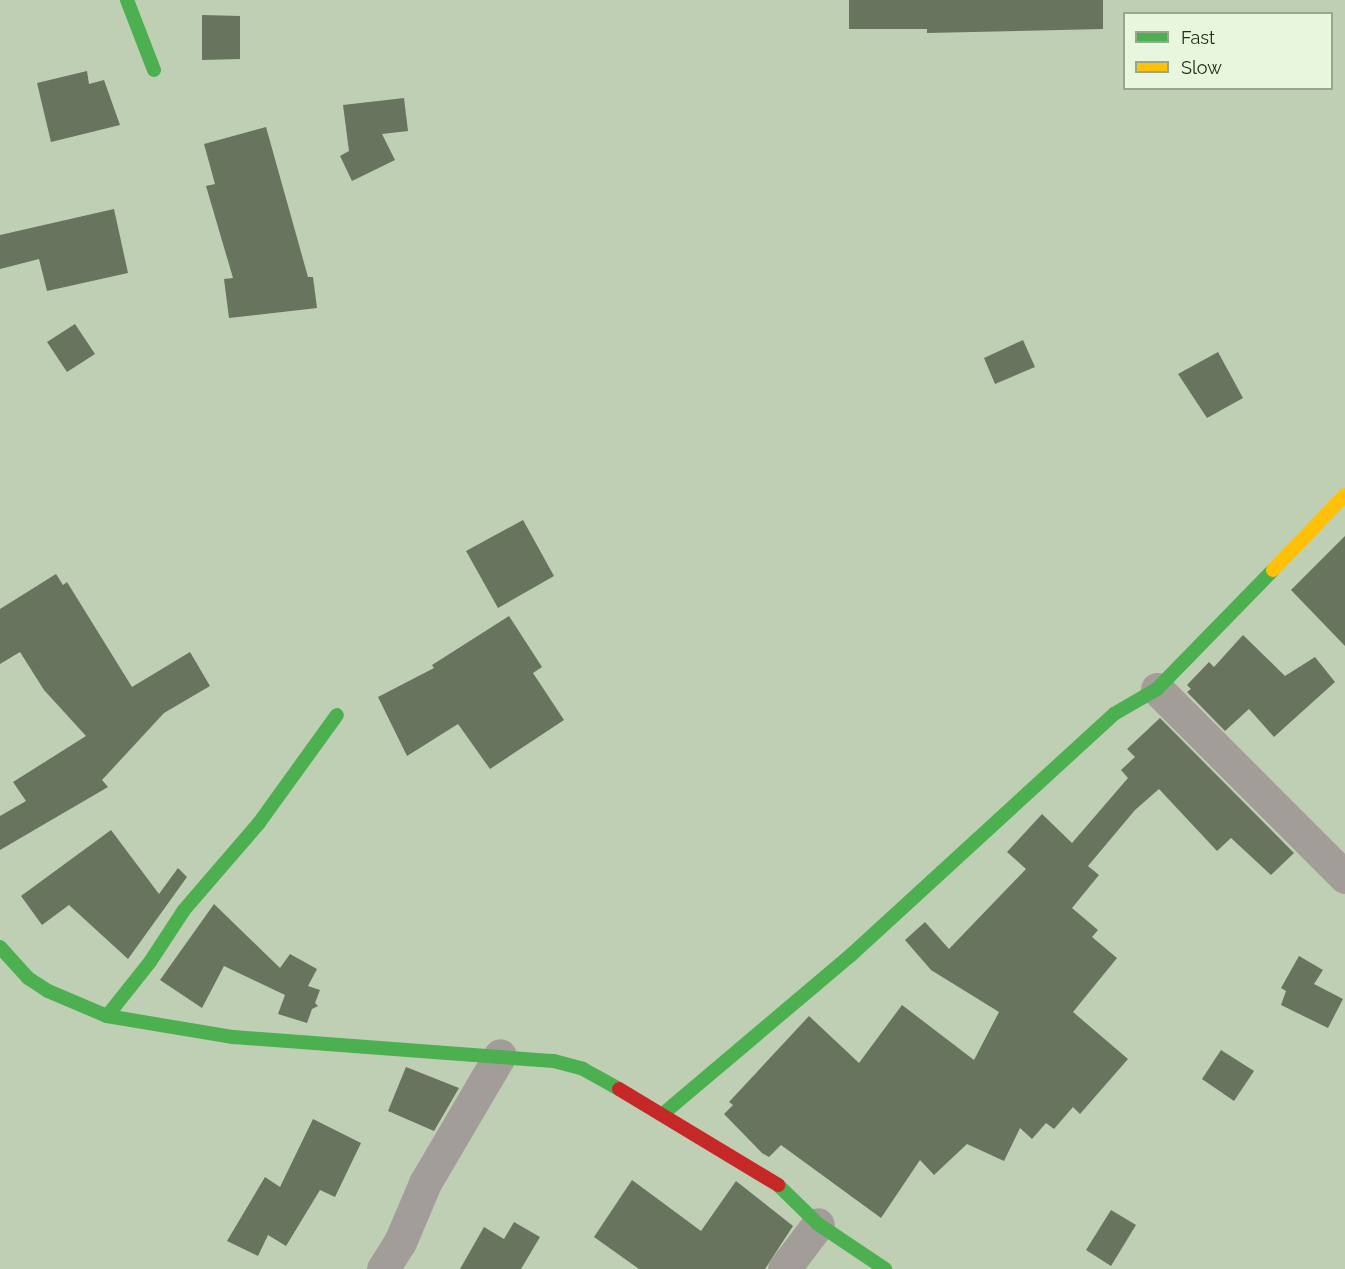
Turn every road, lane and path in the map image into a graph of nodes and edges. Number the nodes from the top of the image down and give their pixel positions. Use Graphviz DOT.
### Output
graph roads {
  1 [pos="126,0"];
  2 [pos="154,70"];
  3 [pos="1345,495"];
  4 [pos="1157,689"];
  5 [pos="337,715"];
  6 [pos="1345,877"];
  7 [pos="0,947"];
  8 [pos="107,1016"];
  9 [pos="500,1055"];
  10 [pos="664,1113"];
  11 [pos="818,1224"];
  12 [pos="383,1269"];
  13 [pos="784,1269"];
  14 [pos="885,1269"];
  1 -- 2 [label="street"];
  3 -- 4 [label="street"];
  4 -- 6 [label="street"];
  4 -- 10 [label="street"];
  5 -- 8 [label="street"];
  7 -- 8 [label="street"];
  8 -- 9 [label="street"];
  9 -- 10 [label="street"];
  9 -- 12 [label="street"];
  10 -- 11 [label="street"];
  11 -- 13 [label="street"];
  11 -- 14 [label="street"];
}
